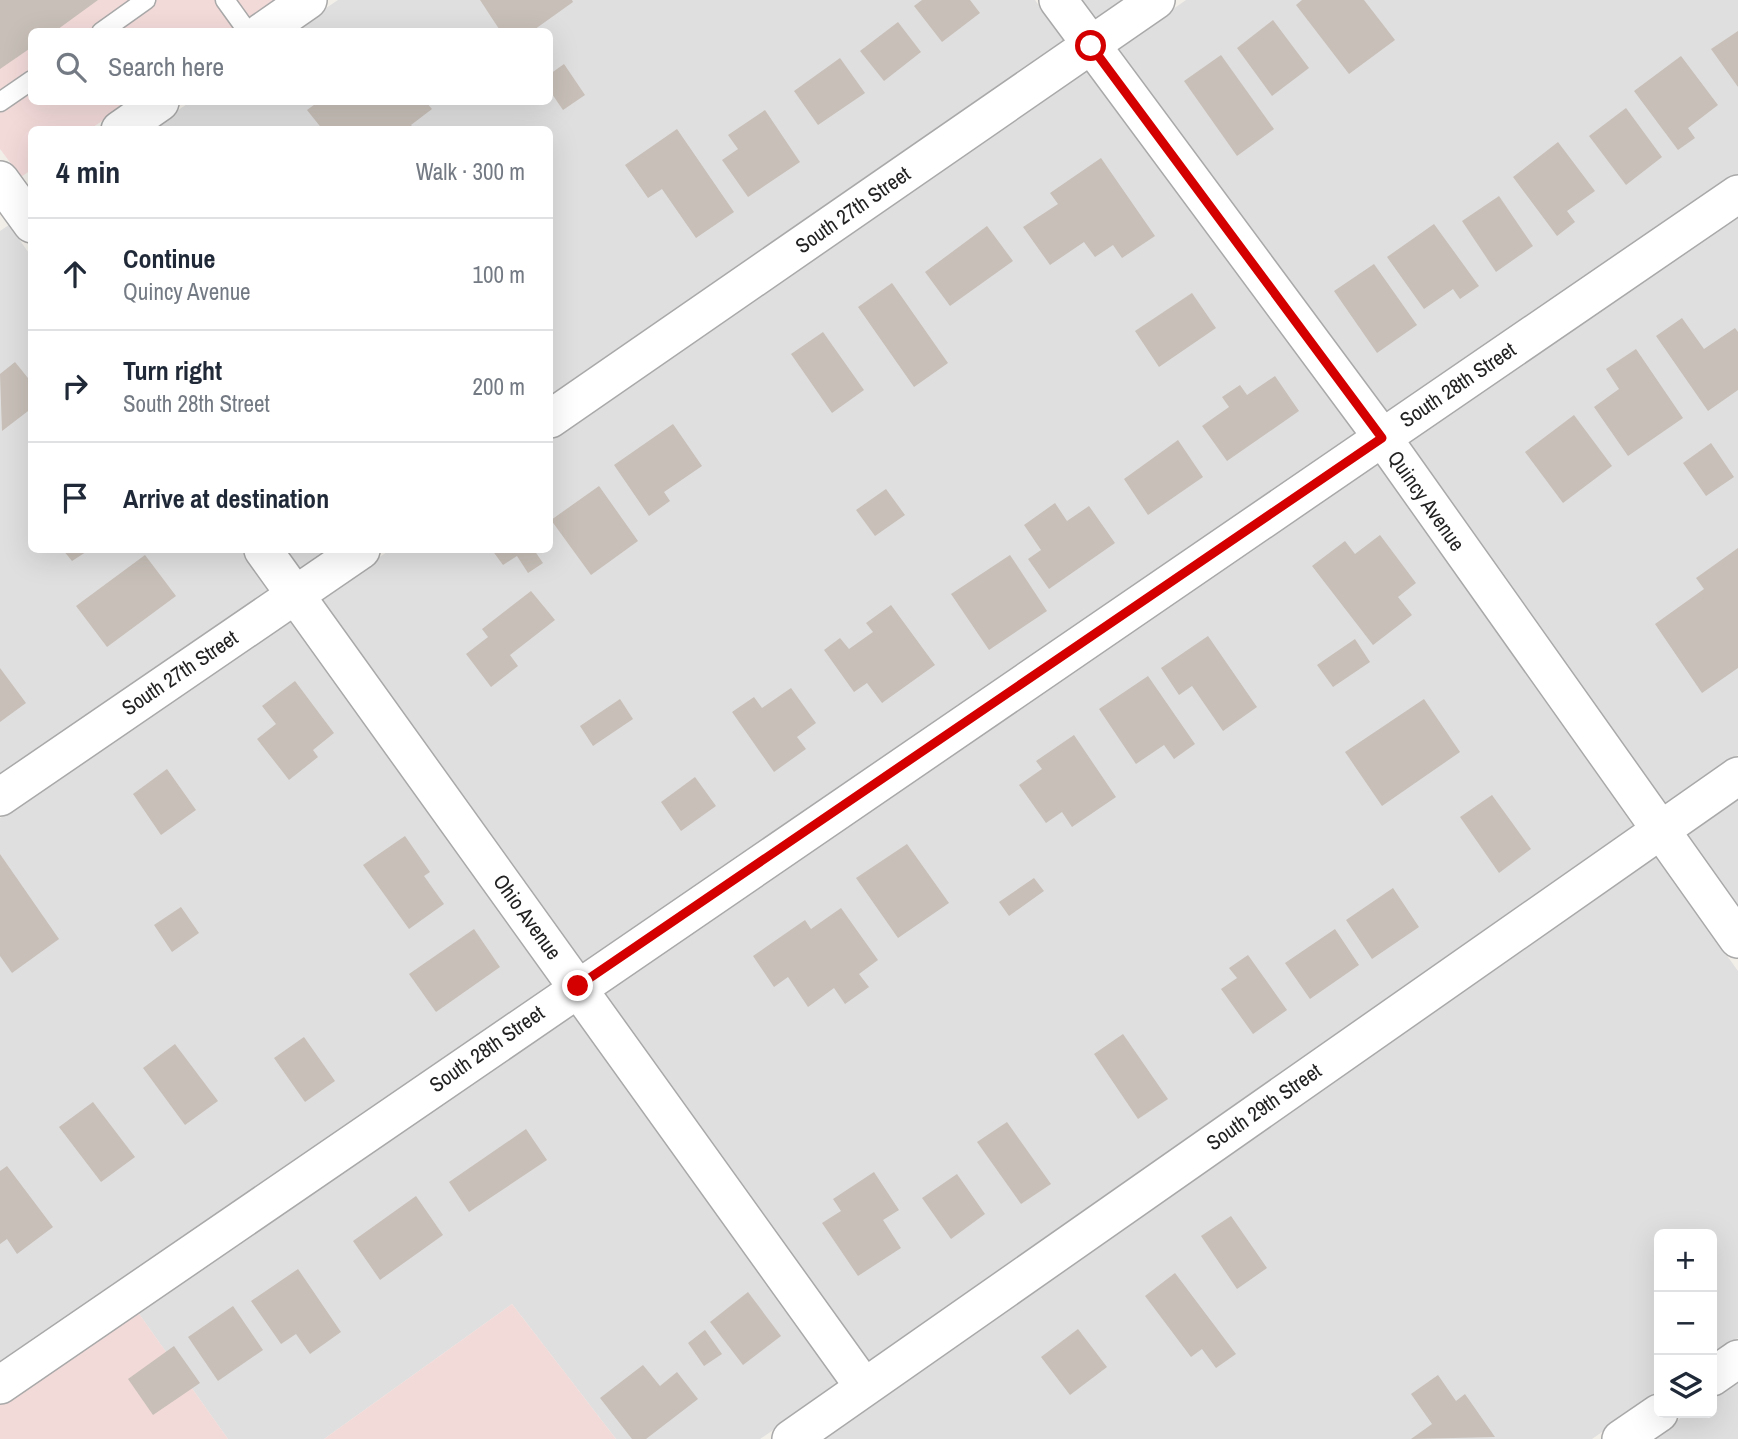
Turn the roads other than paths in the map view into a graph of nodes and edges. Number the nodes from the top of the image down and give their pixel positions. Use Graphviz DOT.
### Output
graph roads {
  1 [pos="146,0"];
  2 [pos="225,0"];
  3 [pos="308,0"];
  4 [pos="1058,0"];
  5 [pos="1156,0"];
  6 [pos="107,28"];
  7 [pos="245,28"];
  8 [pos="268,28"];
  9 [pos="1091,46"];
  10 [pos="28,83"];
  11 [pos="0,102"];
  12 [pos="156,105"];
  13 [pos="126,126"];
  14 [pos="1738,194"];
  15 [pos="553,417"];
  16 [pos="1382,438"];
  17 [pos="265,553"];
  18 [pos="357,553"];
  19 [pos="295,595"];
  20 [pos="1738,776"];
  21 [pos="0,797"];
  22 [pos="1659,830"];
  23 [pos="1738,939"];
  24 [pos="578,986"];
  25 [pos="1738,1359"];
  26 [pos="1717,1374"];
  27 [pos="0,1385"];
  28 [pos="864,1387"];
  29 [pos="1654,1416"];
  30 [pos="791,1439"];
  31 [pos="1621,1439"];
  1 -- 6 [label="lane"];
  2 -- 7 [label="lane"];
  3 -- 8 [label="street"];
  4 -- 9 [label="street, Quincy Avenue"];
  5 -- 9 [label="street, South 27th Street"];
  9 -- 15 [label="street, South 27th Street"];
  9 -- 16 [label="street, Quincy Avenue"];
  10 -- 11 [label="lane"];
  12 -- 13 [label="street"];
  14 -- 16 [label="street, South 28th Street"];
  16 -- 22 [label="street, Quincy Avenue"];
  16 -- 24 [label="street, South 28th Street"];
  17 -- 19 [label="street, Ohio Avenue"];
  18 -- 19 [label="street, South 27th Street"];
  19 -- 21 [label="street, South 27th Street"];
  19 -- 24 [label="street, Ohio Avenue"];
  20 -- 22 [label="street, South 29th Street"];
  22 -- 23 [label="street, Quincy Avenue"];
  22 -- 28 [label="street, South 29th Street"];
  24 -- 27 [label="street, South 28th Street"];
  24 -- 28 [label="street, Ohio Avenue"];
  25 -- 26 [label="street"];
  28 -- 30 [label="street, South 29th Street"];
  29 -- 31 [label="street"];
}
